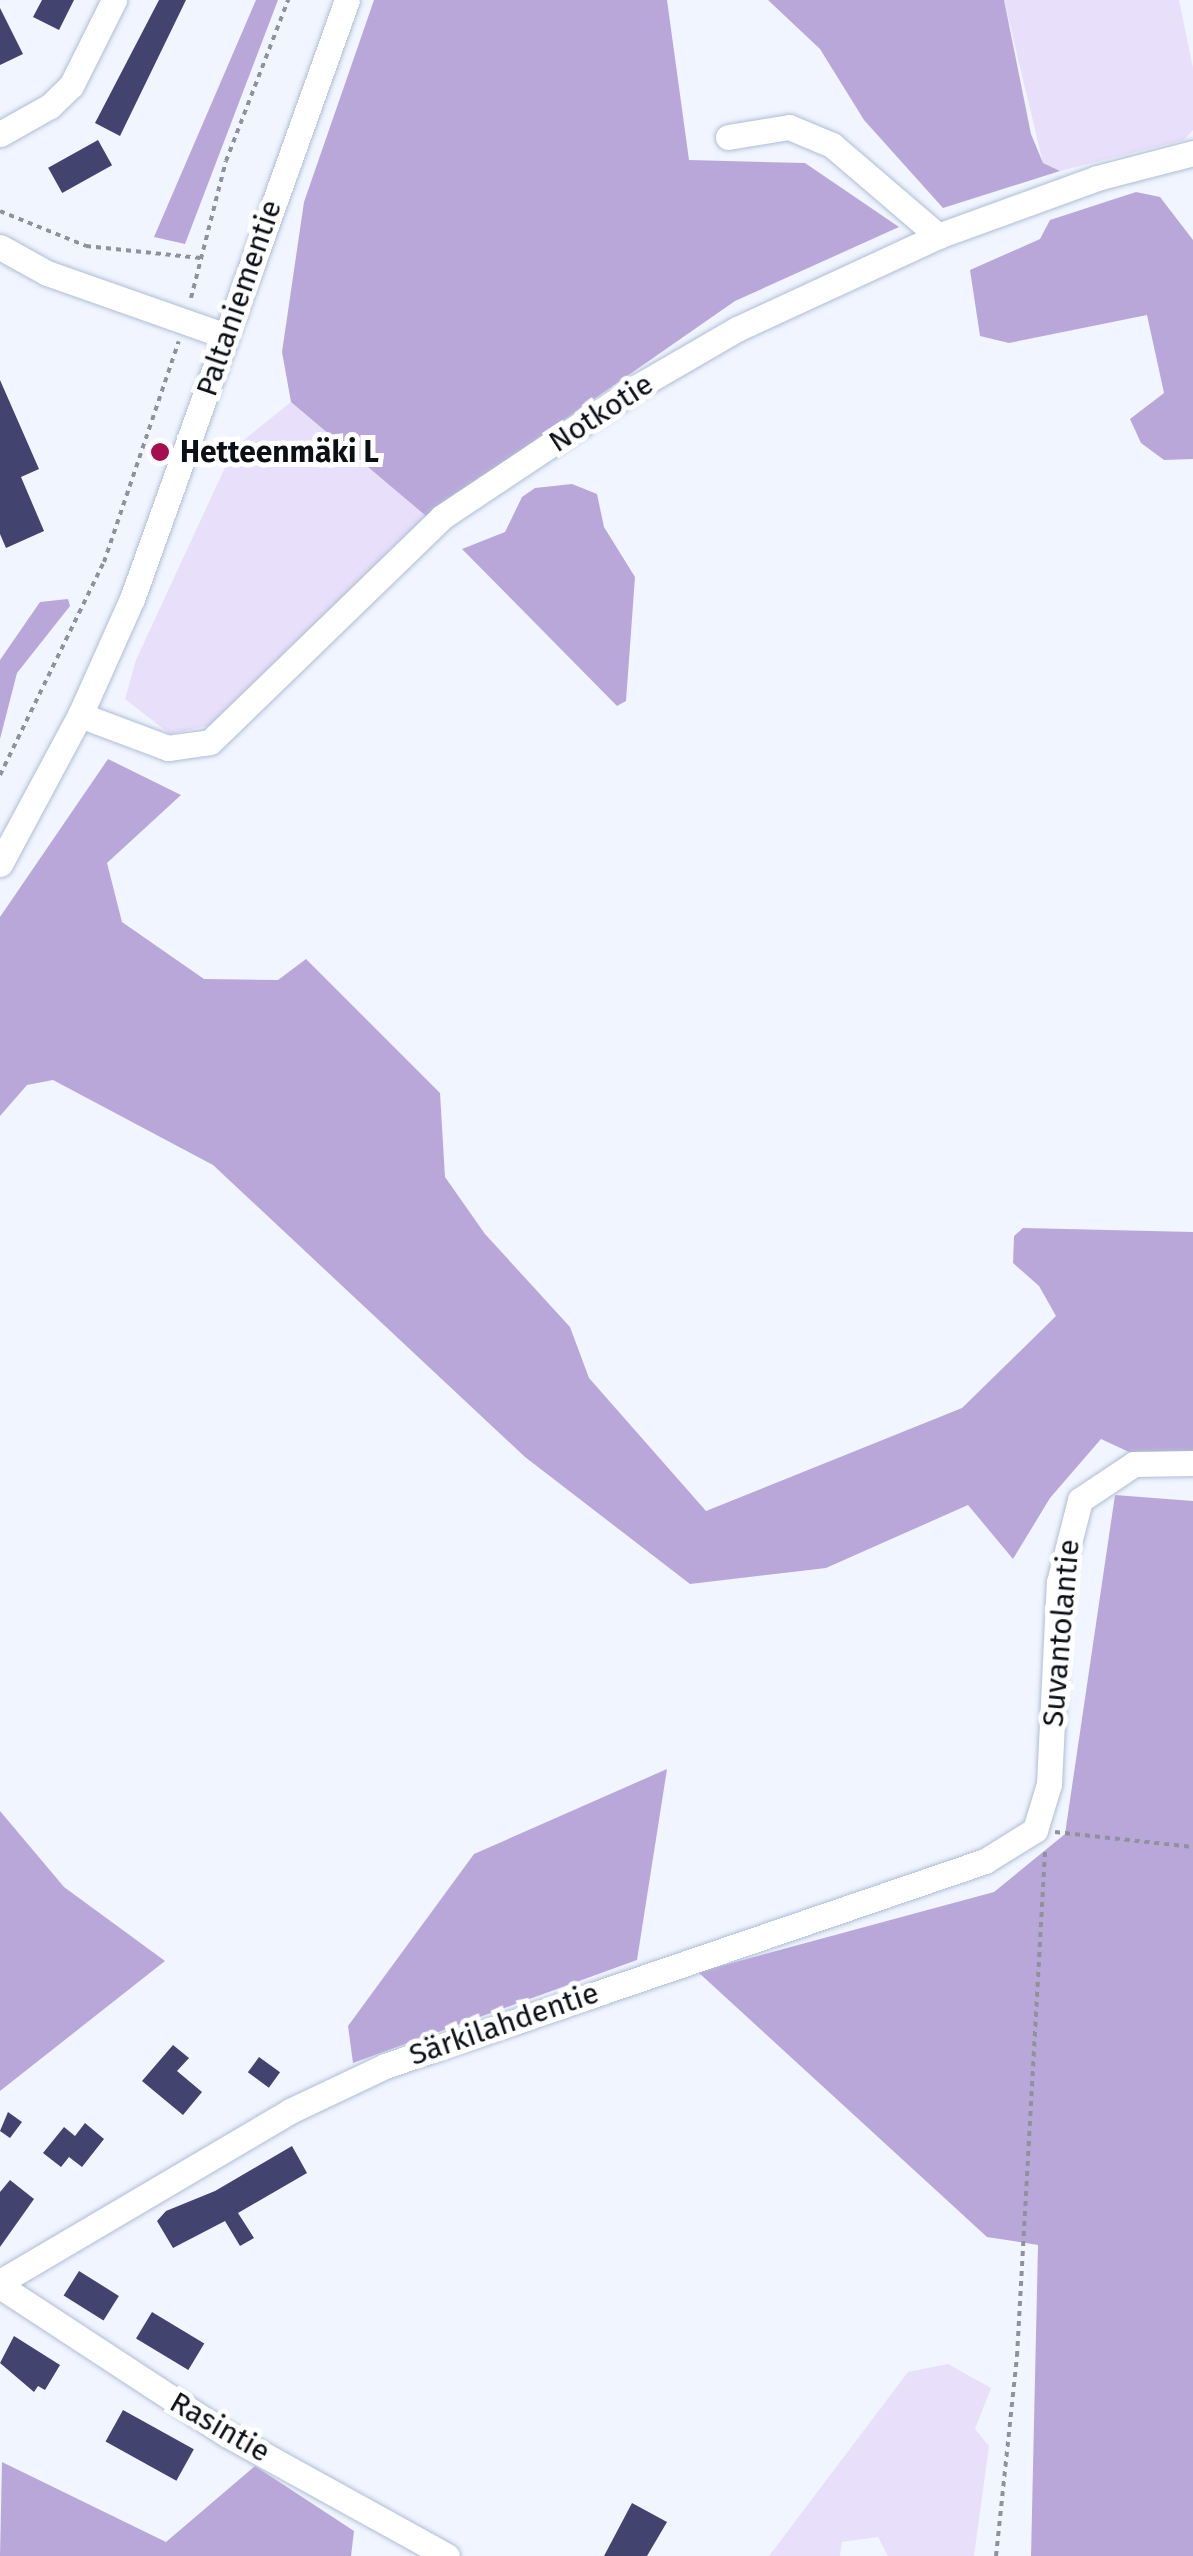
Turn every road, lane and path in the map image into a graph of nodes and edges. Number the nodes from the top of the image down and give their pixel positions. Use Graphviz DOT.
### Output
graph roads {
  1 [pos="114,0"];
  2 [pos="288,0"];
  3 [pos="346,0"];
  4 [pos="0,134"];
  5 [pos="728,138"];
  6 [pos="1193,153"];
  7 [pos="0,211"];
  8 [pos="938,236"];
  9 [pos="0,247"];
  10 [pos="200,258"];
  11 [pos="186,321"];
  12 [pos="226,336"];
  13 [pos="80,715"];
  14 [pos="0,774"];
  15 [pos="0,864"];
  16 [pos="1193,1463"];
  17 [pos="1036,1830"];
  18 [pos="1193,1847"];
  19 [pos="0,2284"];
  20 [pos="447,2556"];
  21 [pos="996,2556"];
  1 -- 4 [label="street"];
  2 -- 10 [label="path"];
  3 -- 12 [label="street, Paltaniementie"];
  5 -- 8 [label="street"];
  6 -- 8 [label="street, Notkotie"];
  7 -- 10 [label="path"];
  8 -- 13 [label="street, Notkotie"];
  9 -- 11 [label="street"];
  10 -- 11 [label="path"];
  11 -- 12 [label="street"];
  11 -- 14 [label="path"];
  12 -- 13 [label="street, Paltaniementie"];
  13 -- 15 [label="street, Paltaniementie"];
  16 -- 17 [label="street, Suvantolantie"];
  17 -- 18 [label="path"];
  17 -- 19 [label="street, Särkilahdentie"];
  17 -- 21 [label="path"];
  19 -- 20 [label="street, Rasintie"];
}
